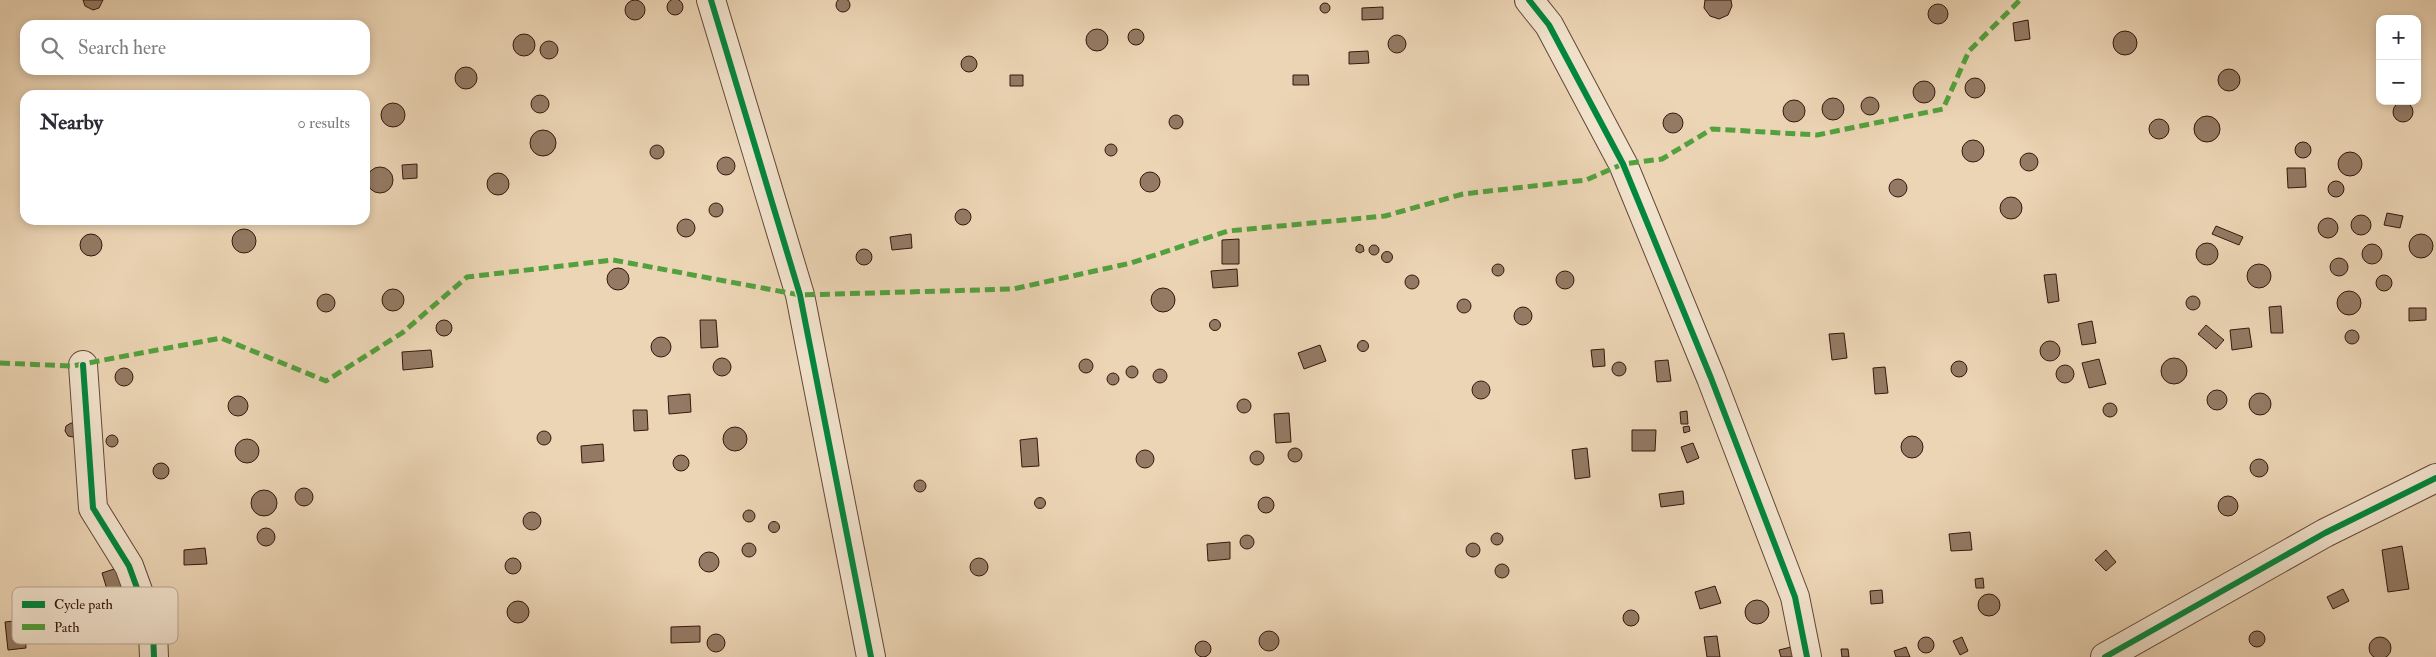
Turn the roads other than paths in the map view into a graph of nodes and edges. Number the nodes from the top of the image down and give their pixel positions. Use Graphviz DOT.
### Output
graph roads {
  1 [pos="711,0"];
  2 [pos="1529,0"];
  3 [pos="83,365"];
  4 [pos="2436,478"];
  5 [pos="137,587"];
  6 [pos="153,644"];
  7 [pos="154,657"];
  8 [pos="872,657"];
  9 [pos="1808,657"];
  10 [pos="2105,657"];
  1 -- 8 [label="street"];
  2 -- 9 [label="street"];
  3 -- 5 [label="street"];
  4 -- 10 [label="street"];
  6 -- 7 [label="street"];
}
